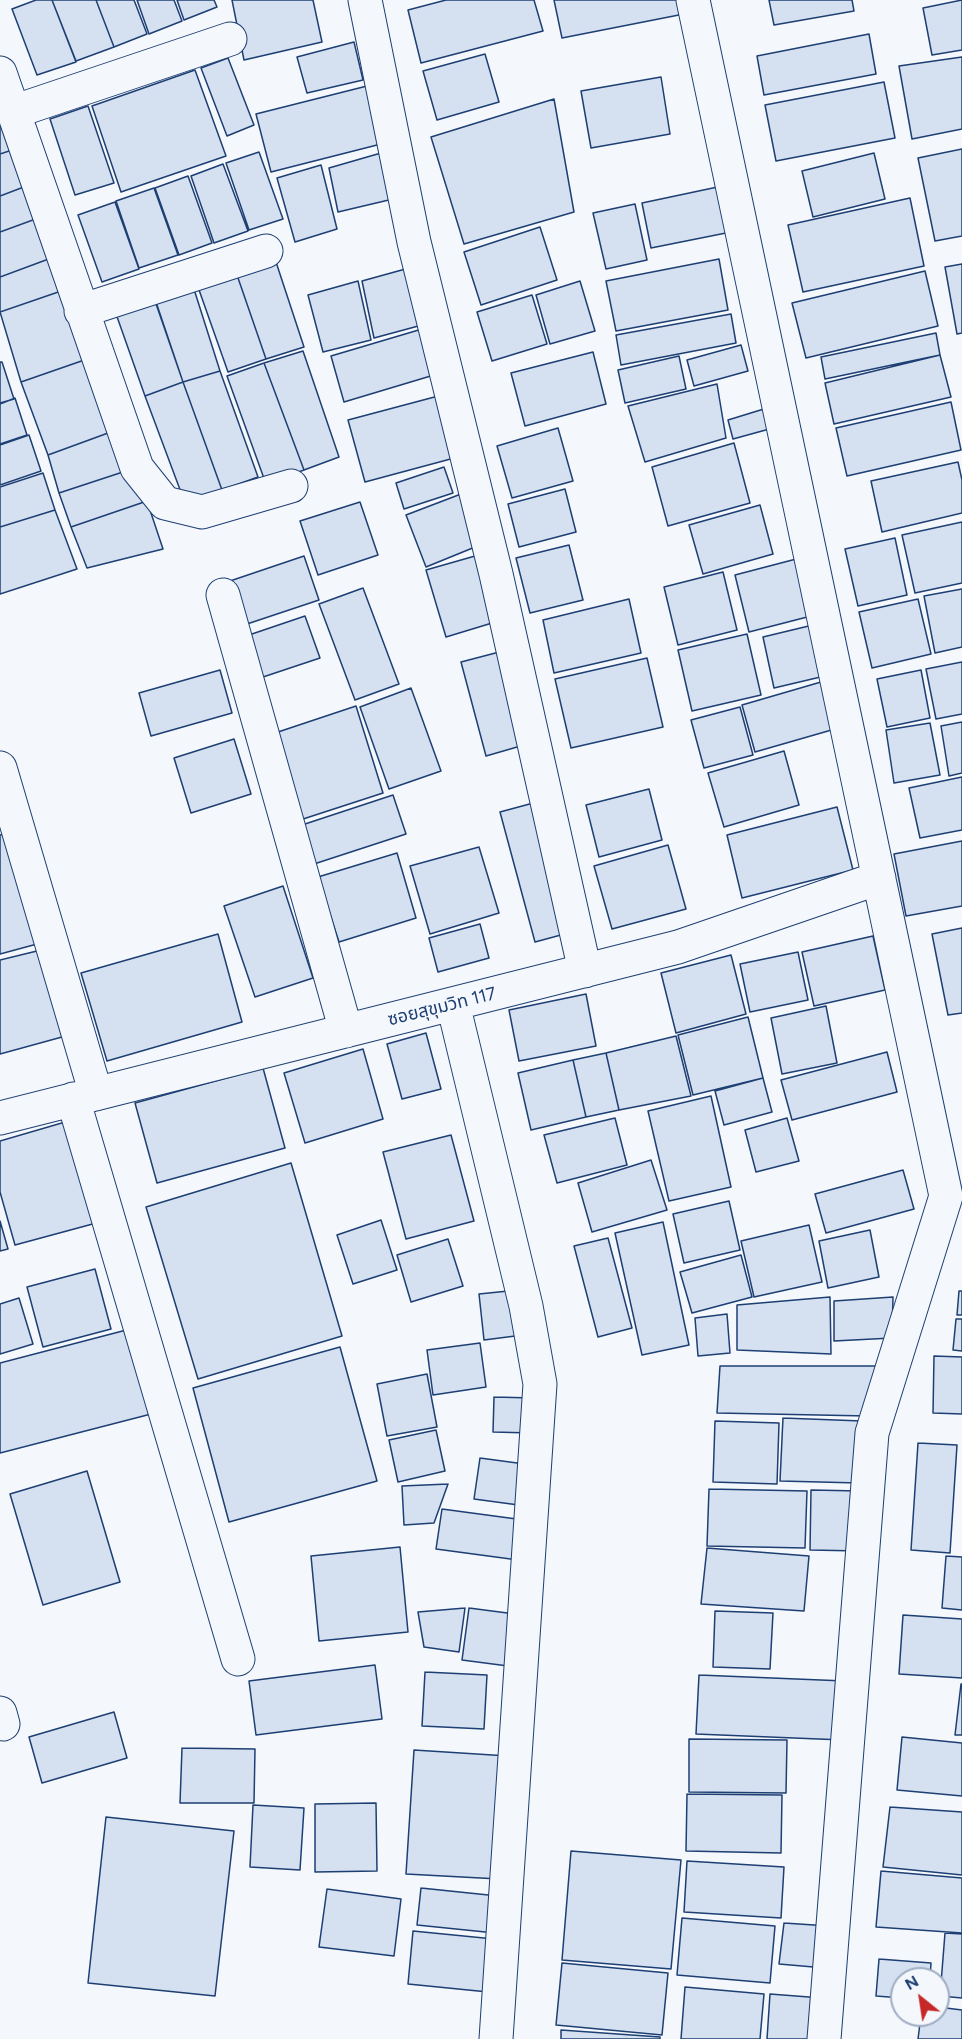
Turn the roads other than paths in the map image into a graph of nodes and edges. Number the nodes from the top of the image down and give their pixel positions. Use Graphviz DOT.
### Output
graph roads {
  1 [pos="365,0"];
  2 [pos="693,0"];
  3 [pos="230,39"];
  4 [pos="0,73"];
  5 [pos="13,112"];
  6 [pos="266,251"];
  7 [pos="81,311"];
  8 [pos="291,486"];
  9 [pos="223,595"];
  10 [pos="0,768"];
  11 [pos="879,878"];
  12 [pos="585,971"];
  13 [pos="453,1004"];
  14 [pos="346,1031"];
  15 [pos="85,1096"];
  16 [pos="0,1118"];
  17 [pos="238,1659"];
  18 [pos="496,2039"];
  19 [pos="824,2039"];
  1 -- 12 [label="street"];
  2 -- 11 [label="street"];
  3 -- 5 [label="street"];
  4 -- 5 [label="street"];
  5 -- 7 [label="street"];
  6 -- 7 [label="street"];
  7 -- 8 [label="street"];
  9 -- 14 [label="street"];
  10 -- 15 [label="street"];
  11 -- 12 [label="street, ซอยสุขุมวิท 117"];
  11 -- 19 [label="street"];
  12 -- 13 [label="street, ซอยสุขุมวิท 117"];
  13 -- 14 [label="street, ซอยสุขุมวิท 117"];
  13 -- 18 [label="street"];
  14 -- 15 [label="street, ซอยสุขุมวิท 117"];
  15 -- 16 [label="street, ซอยสุขุมวิท 117"];
  15 -- 17 [label="street"];
}
